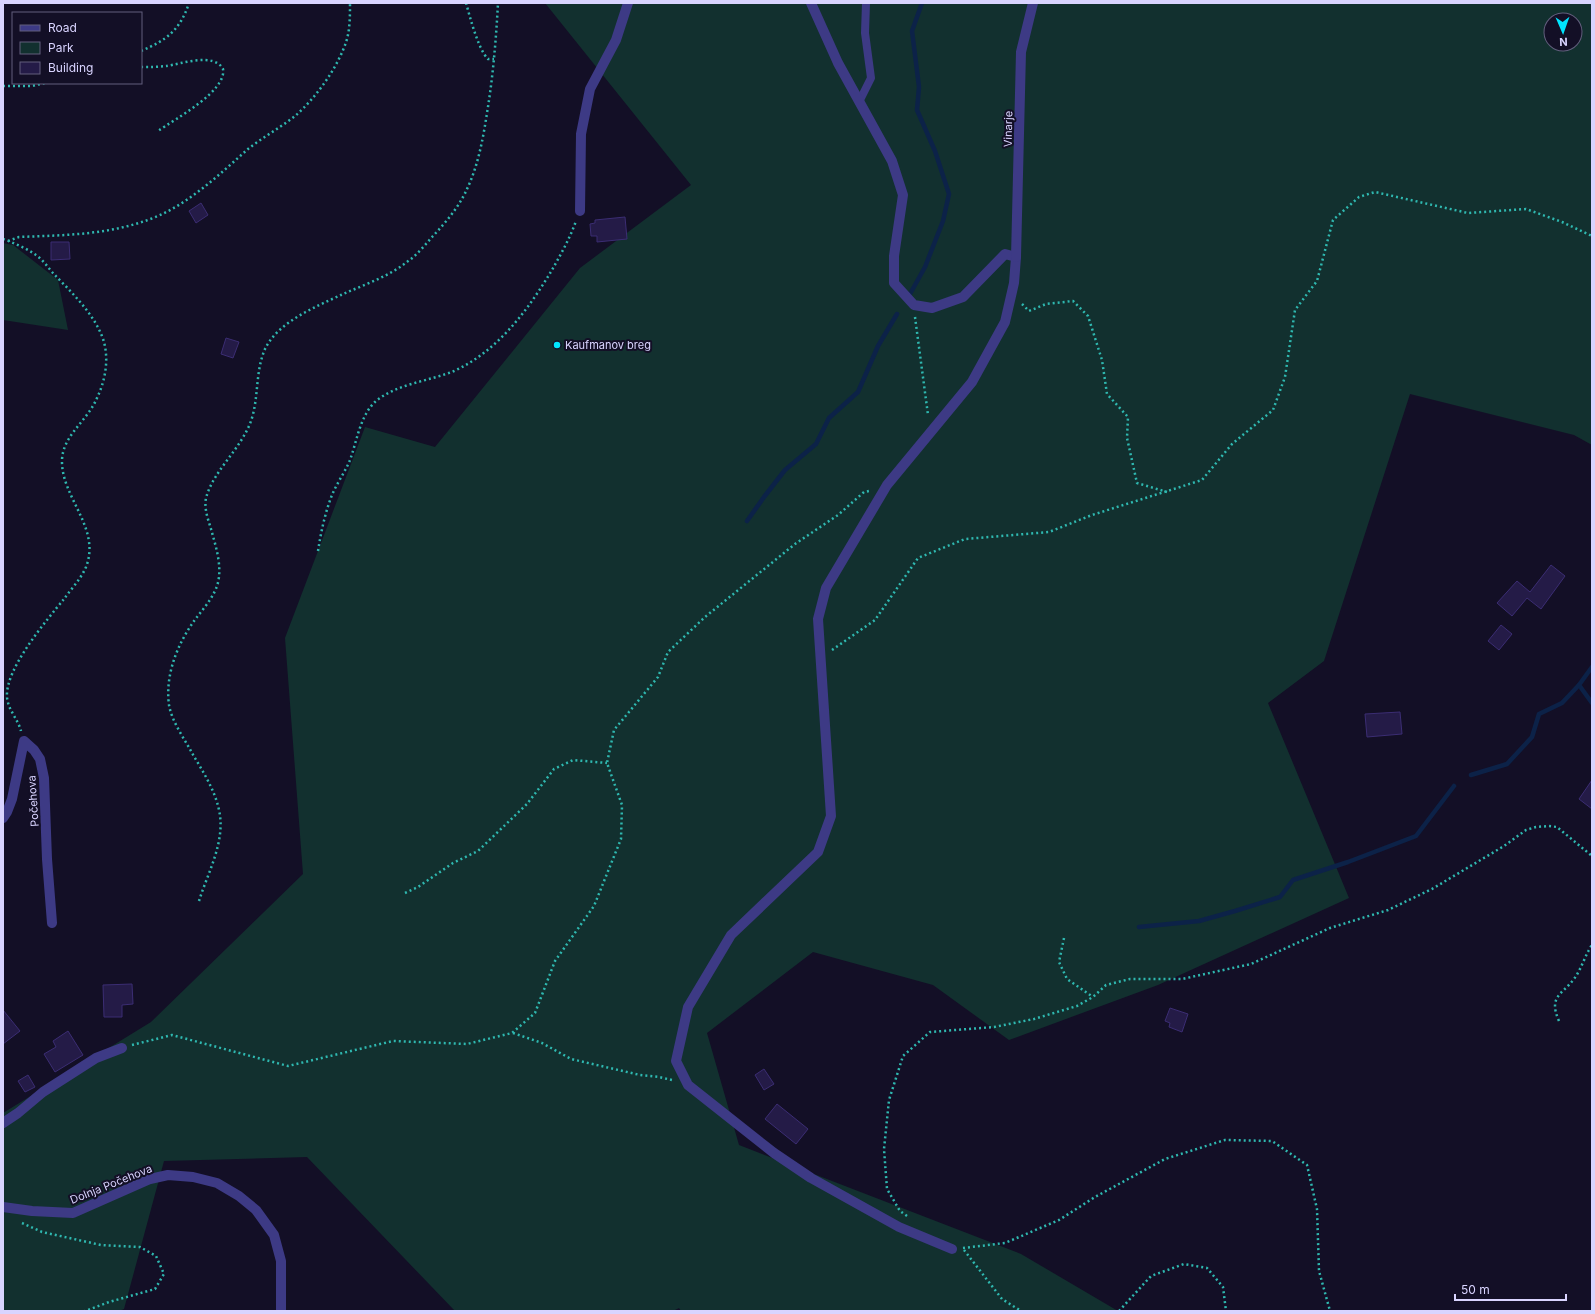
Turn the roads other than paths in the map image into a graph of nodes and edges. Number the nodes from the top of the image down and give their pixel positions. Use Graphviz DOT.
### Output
graph roads {
  1 [pos="628,3"];
  2 [pos="811,3"];
  3 [pos="866,3"];
  4 [pos="1033,3"];
  5 [pos="859,102"];
  6 [pos="580,211"];
  7 [pos="1016,257"];
  8 [pos="3,818"];
  9 [pos="52,923"];
  10 [pos="122,1048"];
  11 [pos="3,1123"];
  12 [pos="3,1207"];
  13 [pos="952,1249"];
  14 [pos="281,1311"];
  1 -- 6 [label="street"];
  2 -- 5 [label="street"];
  3 -- 5 [label="lane"];
  4 -- 7 [label="street, Vinarje"];
  5 -- 7 [label="street"];
  7 -- 13 [label="street, Vinarje"];
  8 -- 9 [label="street, Počehova"];
  10 -- 11 [label="street"];
  12 -- 14 [label="street, Dolnja Počehova"];
}
